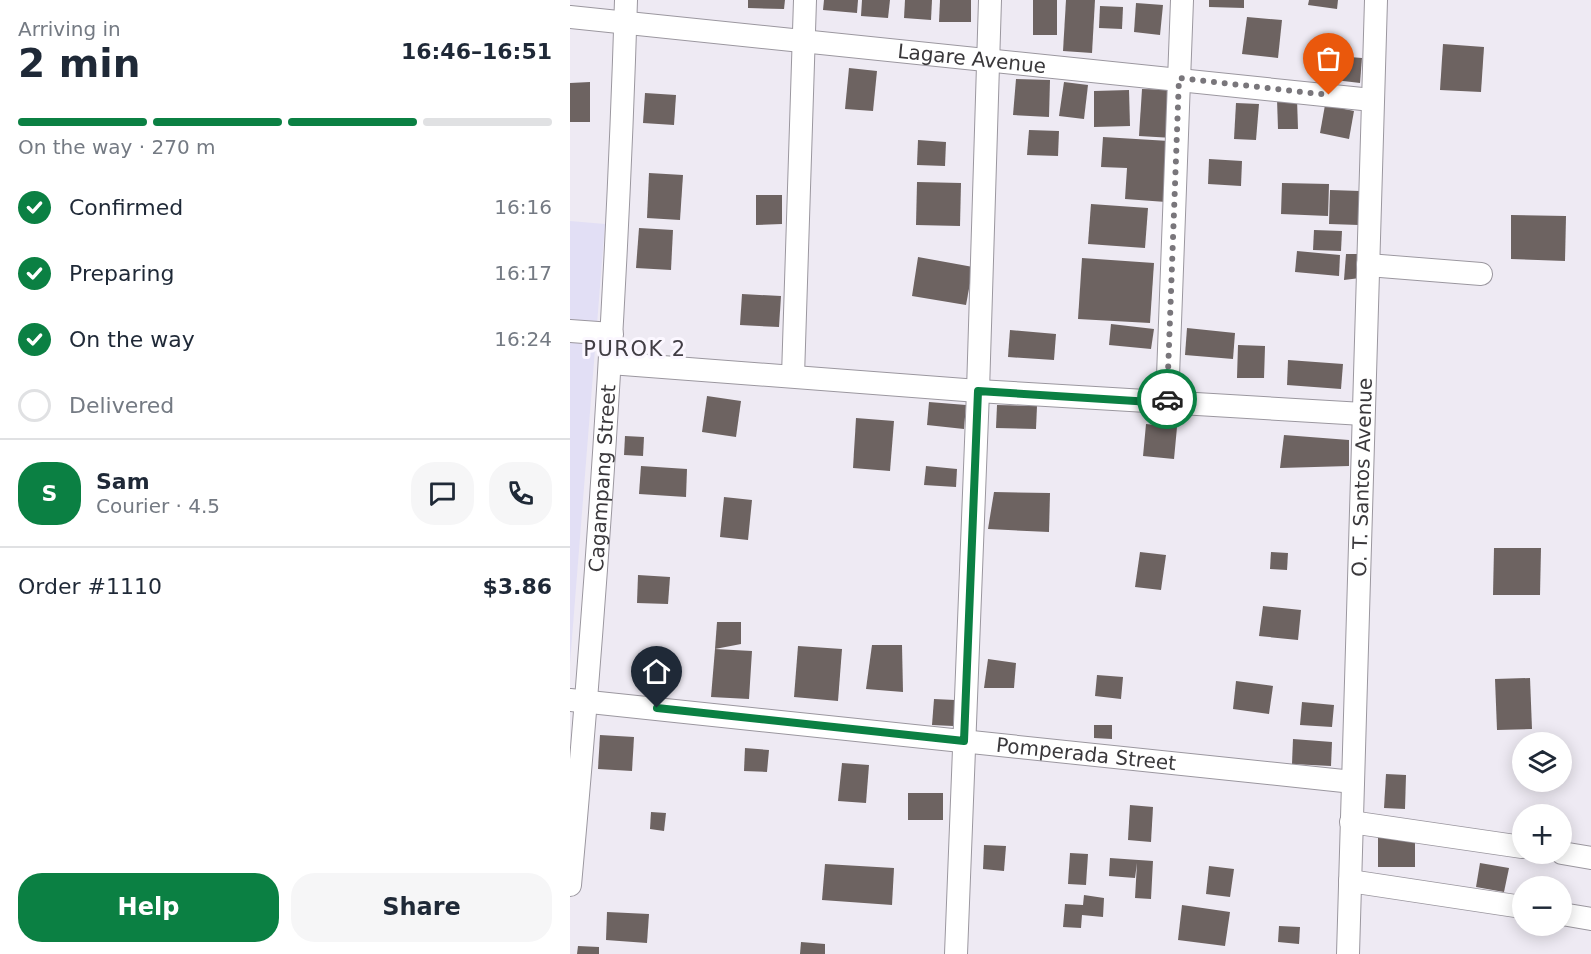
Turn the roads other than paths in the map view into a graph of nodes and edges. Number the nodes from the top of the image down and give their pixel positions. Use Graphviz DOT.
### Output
graph roads {
  1 [pos="626,0"];
  2 [pos="805,0"];
  3 [pos="990,0"];
  4 [pos="1182,0"];
  5 [pos="1376,0"];
  6 [pos="570,17"];
  7 [pos="626,23"];
  8 [pos="803,41"];
  9 [pos="988,59"];
  10 [pos="1179,78"];
  11 [pos="1372,100"];
  12 [pos="1368,266"];
  13 [pos="1481,274"];
  14 [pos="570,331"];
  15 [pos="612,334"];
  16 [pos="610,363"];
  17 [pos="793,376"];
  18 [pos="978,391"];
  19 [pos="1167,403"];
  20 [pos="1363,414"];
  21 [pos="578,700"];
  22 [pos="964,741"];
  23 [pos="1353,782"];
  24 [pos="1351,822"];
  25 [pos="1512,846"];
  26 [pos="1572,855"];
  27 [pos="1591,858"];
  28 [pos="1350,881"];
  29 [pos="570,885"];
  30 [pos="1512,905"];
  31 [pos="1572,916"];
  32 [pos="1591,919"];
  33 [pos="956,954"];
  34 [pos="1348,954"];
  1 -- 7 [label="street, Cagampang Street"];
  2 -- 8 [label="street"];
  3 -- 9 [label="street"];
  4 -- 10 [label="street"];
  5 -- 11 [label="street, O. T. Santos Avenue"];
  6 -- 7 [label="street, Lagare Avenue"];
  7 -- 8 [label="street, Lagare Avenue"];
  7 -- 15 [label="street, Cagampang Street"];
  8 -- 9 [label="street, Lagare Avenue"];
  8 -- 17 [label="street"];
  9 -- 10 [label="street, Lagare Avenue"];
  9 -- 18 [label="street"];
  10 -- 11 [label="street, Lagare Avenue"];
  10 -- 19 [label="street"];
  11 -- 12 [label="street, O. T. Santos Avenue"];
  12 -- 13 [label="street"];
  12 -- 20 [label="street, O. T. Santos Avenue"];
  14 -- 15 [label="street"];
  15 -- 16 [label="street, Cagampang Street"];
  16 -- 17 [label="street"];
  16 -- 21 [label="street, Cagampang Street"];
  17 -- 18 [label="street"];
  18 -- 19 [label="street"];
  18 -- 22 [label="street"];
  19 -- 20 [label="street"];
  20 -- 23 [label="street, O. T. Santos Avenue"];
  21 -- 22 [label="street, Pomperada Street"];
  21 -- 29 [label="street, Cagampang Street"];
  22 -- 23 [label="street, Pomperada Street"];
  22 -- 33 [label="street"];
  23 -- 24 [label="street, O. T. Santos Avenue"];
  24 -- 25 [label="street"];
  24 -- 28 [label="street, O. T. Santos Avenue"];
  26 -- 27 [label="street"];
  28 -- 30 [label="street"];
  28 -- 34 [label="street, O. T. Santos Avenue"];
  31 -- 32 [label="street"];
}
